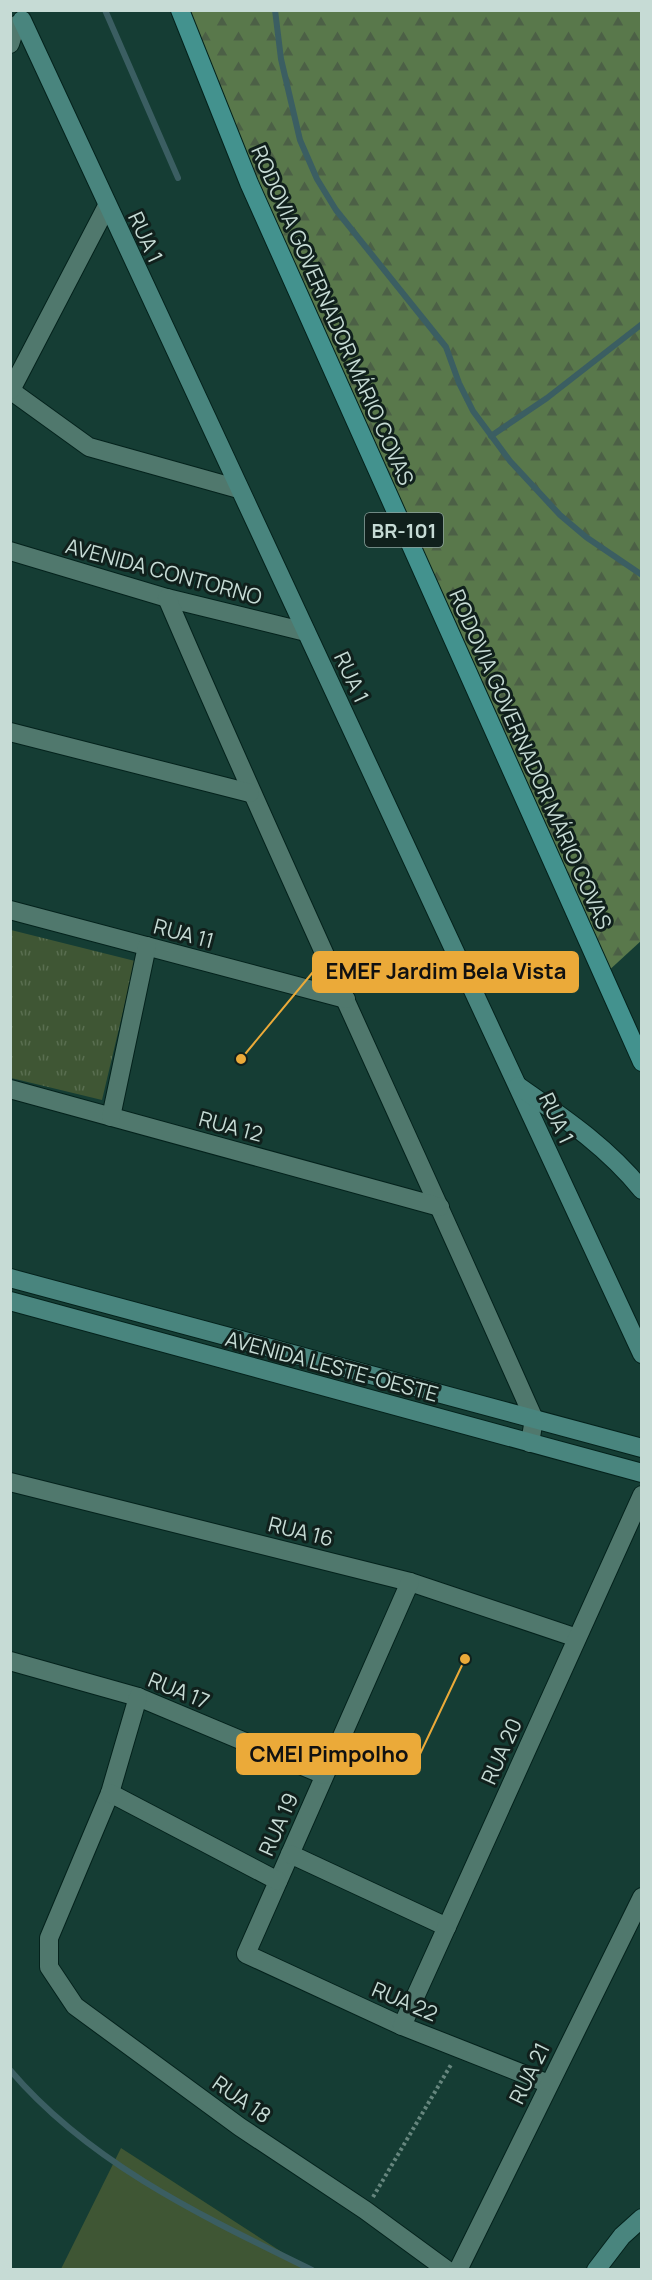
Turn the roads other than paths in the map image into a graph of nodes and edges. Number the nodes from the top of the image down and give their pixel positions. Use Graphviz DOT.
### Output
graph roads {
  1 [pos="180,10"];
  2 [pos="18,20"];
  3 [pos="10,44"];
  4 [pos="107,206"];
  5 [pos="11,390"];
  6 [pos="239,489"];
  7 [pos="10,551"];
  8 [pos="167,598"];
  9 [pos="306,632"];
  10 [pos="10,732"];
  11 [pos="250,793"];
  12 [pos="10,910"];
  13 [pos="147,946"];
  14 [pos="346,999"];
  15 [pos="638,1054"];
  16 [pos="642,1072"];
  17 [pos="517,1085"];
  18 [pos="10,1089"];
  19 [pos="111,1117"];
  20 [pos="642,1190"];
  21 [pos="440,1207"];
  22 [pos="10,1278"];
  23 [pos="10,1301"];
  24 [pos="642,1353"];
  25 [pos="534,1419"];
  26 [pos="530,1443"];
  27 [pos="642,1448"];
  28 [pos="642,1473"];
  29 [pos="10,1482"];
  30 [pos="642,1495"];
  31 [pos="410,1582"];
  32 [pos="577,1638"];
  33 [pos="10,1661"];
  34 [pos="138,1697"];
  35 [pos="324,1775"];
  36 [pos="110,1793"];
  37 [pos="290,1854"];
  38 [pos="278,1881"];
  39 [pos="642,1897"];
  40 [pos="447,1927"];
  41 [pos="246,1954"];
  42 [pos="402,2026"];
  43 [pos="549,2084"];
  44 [pos="642,2218"];
  45 [pos="447,2270"];
  46 [pos="458,2270"];
  47 [pos="596,2270"];
  1 -- 15 [label="main road, RODOVIA GOVERNADOR MÁRIO COVAS / BR-101"];
  2 -- 3 [label="street"];
  2 -- 4 [label="street, RUA 1"];
  4 -- 5 [label="street"];
  4 -- 6 [label="street, RUA 1"];
  5 -- 6 [label="street"];
  6 -- 9 [label="street, RUA 1"];
  7 -- 8 [label="street, AVENIDA CONTORNO"];
  8 -- 9 [label="street, AVENIDA CONTORNO"];
  8 -- 11 [label="street"];
  9 -- 17 [label="street, RUA 1"];
  10 -- 11 [label="street"];
  11 -- 14 [label="street"];
  12 -- 13 [label="street, RUA 11"];
  13 -- 14 [label="street, RUA 11"];
  13 -- 19 [label="street"];
  14 -- 21 [label="street"];
  15 -- 16 [label="main road, RODOVIA GOVERNADOR MÁRIO COVAS"];
  17 -- 20 [label="street"];
  17 -- 24 [label="street, RUA 1"];
  18 -- 19 [label="street, RUA 12"];
  19 -- 21 [label="street, RUA 12"];
  21 -- 25 [label="street"];
  22 -- 25 [label="street, AVENIDA LESTE-OESTE"];
  23 -- 26 [label="street, AVENIDA LESTE-OESTE"];
  25 -- 26 [label="street"];
  25 -- 27 [label="street, AVENIDA LESTE-OESTE"];
  26 -- 28 [label="street, AVENIDA LESTE-OESTE"];
  29 -- 31 [label="street, RUA 16"];
  30 -- 32 [label="street, RUA 20"];
  31 -- 32 [label="street, RUA 16"];
  31 -- 35 [label="street, RUA 19"];
  32 -- 40 [label="street, RUA 20"];
  33 -- 34 [label="street, RUA 17"];
  34 -- 35 [label="street, RUA 17"];
  34 -- 36 [label="street"];
  35 -- 37 [label="street, RUA 19"];
  36 -- 38 [label="street"];
  36 -- 45 [label="street, RUA 18"];
  37 -- 38 [label="street, RUA 19"];
  37 -- 40 [label="street"];
  38 -- 41 [label="street, RUA 19"];
  39 -- 43 [label="street, RUA 21"];
  40 -- 42 [label="street, RUA 20"];
  41 -- 42 [label="street, RUA 22"];
  42 -- 43 [label="street, RUA 22"];
  43 -- 46 [label="street, RUA 21"];
  44 -- 47 [label="street"];
}
